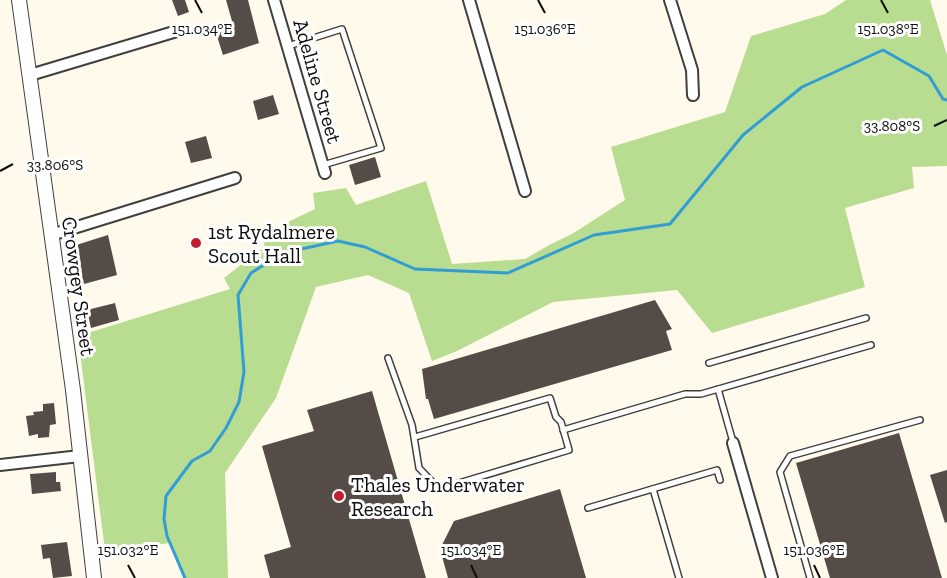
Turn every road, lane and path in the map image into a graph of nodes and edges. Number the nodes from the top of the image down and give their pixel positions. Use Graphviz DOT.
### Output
graph roads {
  1 [pos="19,0"];
  2 [pos="274,0"];
  3 [pos="469,0"];
  4 [pos="670,0"];
  5 [pos="177,31"];
  6 [pos="288,46"];
  7 [pos="30,75"];
  8 [pos="693,95"];
  9 [pos="323,169"];
  10 [pos="235,178"];
  11 [pos="525,191"];
  12 [pos="51,235"];
  13 [pos="866,318"];
  14 [pos="871,345"];
  15 [pos="388,358"];
  16 [pos="709,363"];
  17 [pos="718,389"];
  18 [pos="920,420"];
  19 [pos="563,430"];
  20 [pos="415,437"];
  21 [pos="733,442"];
  22 [pos="80,456"];
  23 [pos="0,465"];
  24 [pos="720,480"];
  25 [pos="653,489"];
  26 [pos="588,508"];
  27 [pos="94,578"];
  28 [pos="679,578"];
  29 [pos="772,578"];
  30 [pos="810,578"];
  1 -- 7 [label="street, Crowgey Street"];
  2 -- 6 [label="street, Adeline Street"];
  3 -- 11 [label="street"];
  4 -- 8 [label="street"];
  5 -- 7 [label="street"];
  6 -- 9 [label="street, Adeline Street"];
  6 -- 9 [label="lane"];
  7 -- 12 [label="street, Crowgey Street"];
  10 -- 12 [label="street"];
  12 -- 22 [label="street, Crowgey Street"];
  13 -- 16 [label="lane"];
  14 -- 17 [label="lane"];
  15 -- 20 [label="lane"];
  17 -- 19 [label="lane"];
  17 -- 21 [label="lane"];
  18 -- 30 [label="lane"];
  19 -- 20 [label="lane"];
  19 -- 20 [label="lane"];
  21 -- 29 [label="street"];
  22 -- 23 [label="street"];
  22 -- 27 [label="street, Crowgey Street"];
  24 -- 25 [label="lane"];
  25 -- 26 [label="lane"];
  25 -- 28 [label="lane"];
}
